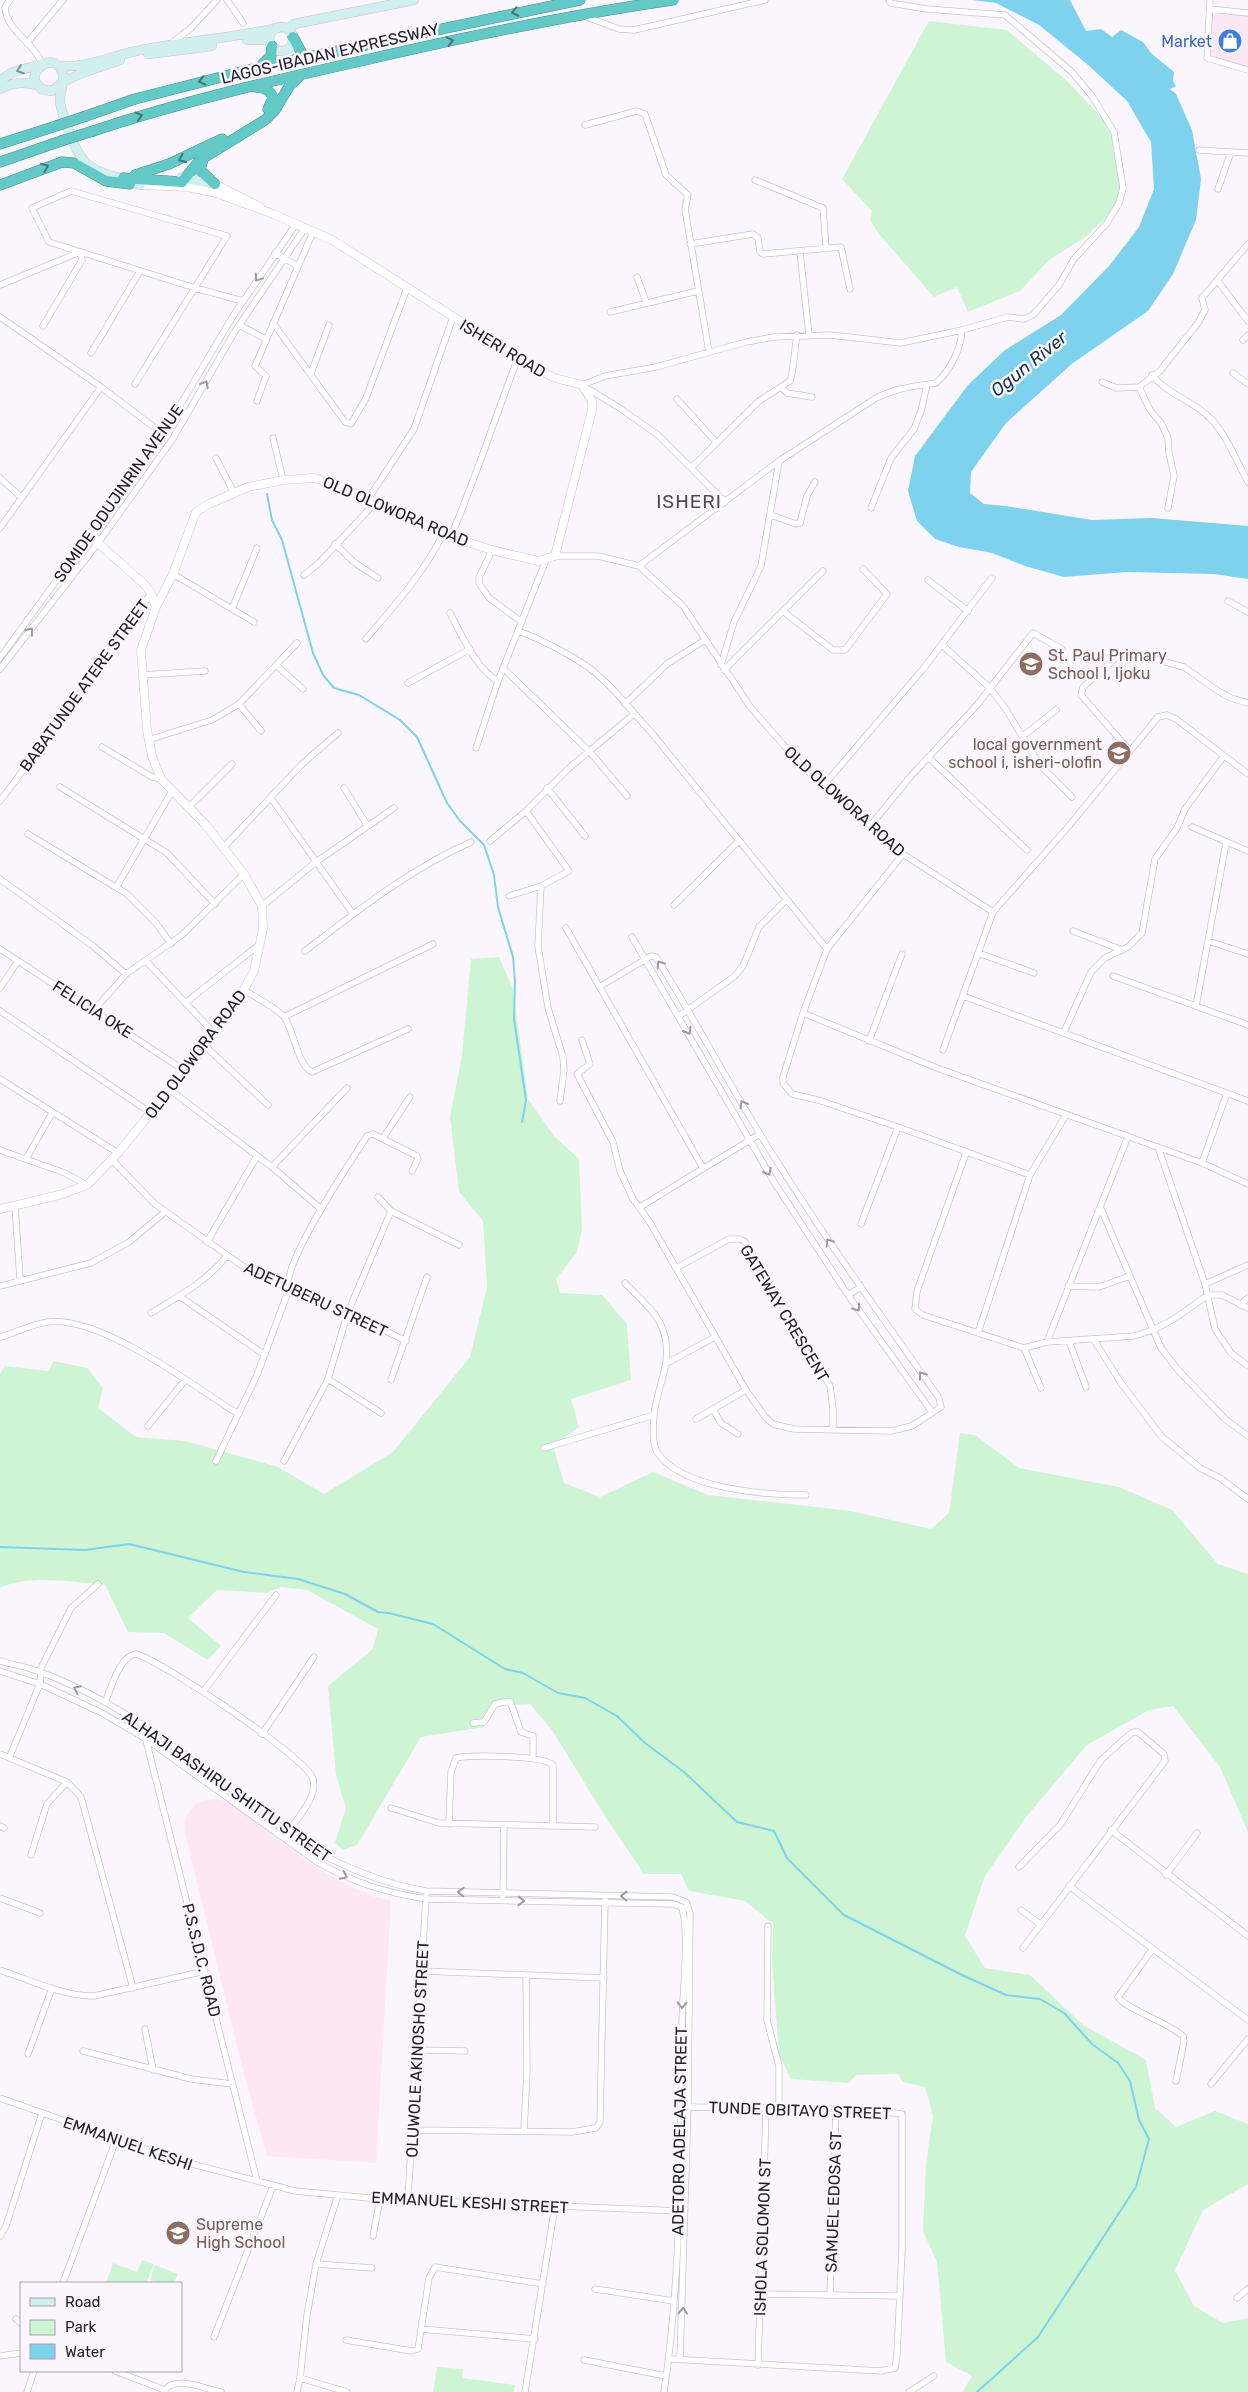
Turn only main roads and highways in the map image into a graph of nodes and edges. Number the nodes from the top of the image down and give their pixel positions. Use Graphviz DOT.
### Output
graph roads {
  1 [pos="414,0"];
  2 [pos="580,0"];
  3 [pos="673,0"];
  4 [pos="278,28"];
  5 [pos="290,33"];
  6 [pos="271,43"];
  7 [pos="305,59"];
  8 [pos="42,64"];
  9 [pos="58,66"];
  10 [pos="261,66"];
  11 [pos="305,74"];
  12 [pos="0,80"];
  13 [pos="62,83"];
  14 [pos="37,85"];
  15 [pos="0,89"];
  16 [pos="238,90"];
  17 [pos="46,91"];
  18 [pos="60,102"];
  19 [pos="0,144"];
  20 [pos="75,147"];
  21 [pos="204,157"];
  22 [pos="0,162"];
  23 [pos="123,178"];
  24 [pos="186,178"];
  25 [pos="138,180"];
  26 [pos="215,184"];
  27 [pos="0,185"];
  1 -- 5 [label="main road"];
  2 -- 7 [label="highway, LAGOS-IBADAN EXPRESSWAY, one-way"];
  11 -- 3 [label="highway, LAGOS-IBADAN EXPRESSWAY, one-way"];
  4 -- 5 [label="main road"];
  4 -- 6 [label="main road"];
  4 -- 9 [label="main road"];
  5 -- 6 [label="main road"];
  5 -- 7 [label="highway"];
  6 -- 10 [label="highway"];
  6 -- 13 [label="main road"];
  7 -- 10 [label="highway, LAGOS-IBADAN EXPRESSWAY"];
  8 -- 9 [label="main road"];
  8 -- 12 [label="main road, one-way"];
  8 -- 14 [label="main road"];
  9 -- 13 [label="main road, ISHERI ROAD"];
  10 -- 19 [label="highway, LAGOS-IBADAN EXPRESSWAY, one-way, bridge"];
  11 -- 16 [label="highway, LAGOS-IBADAN EXPRESSWAY"];
  11 -- 21 [label="highway"];
  13 -- 17 [label="main road"];
  13 -- 18 [label="main road, ISHERI ROAD"];
  14 -- 15 [label="main road"];
  14 -- 17 [label="main road"];
  22 -- 16 [label="highway, LAGOS-IBADAN EXPRESSWAY, one-way, bridge"];
  16 -- 25 [label="highway, one-way"];
  17 -- 18 [label="main road"];
  18 -- 20 [label="main road, ISHERI ROAD"];
  20 -- 23 [label="main road, ISHERI ROAD"];
  20 -- 25 [label="main road, ISHERI ROAD"];
  21 -- 24 [label="highway"];
  21 -- 26 [label="highway"];
  23 -- 24 [label="highway"];
  23 -- 25 [label="main road, ISHERI ROAD"];
  24 -- 25 [label="main road, ISHERI ROAD"];
  24 -- 26 [label="main road, ISHERI ROAD"];
  27 -- 25 [label="highway, one-way"];
}
